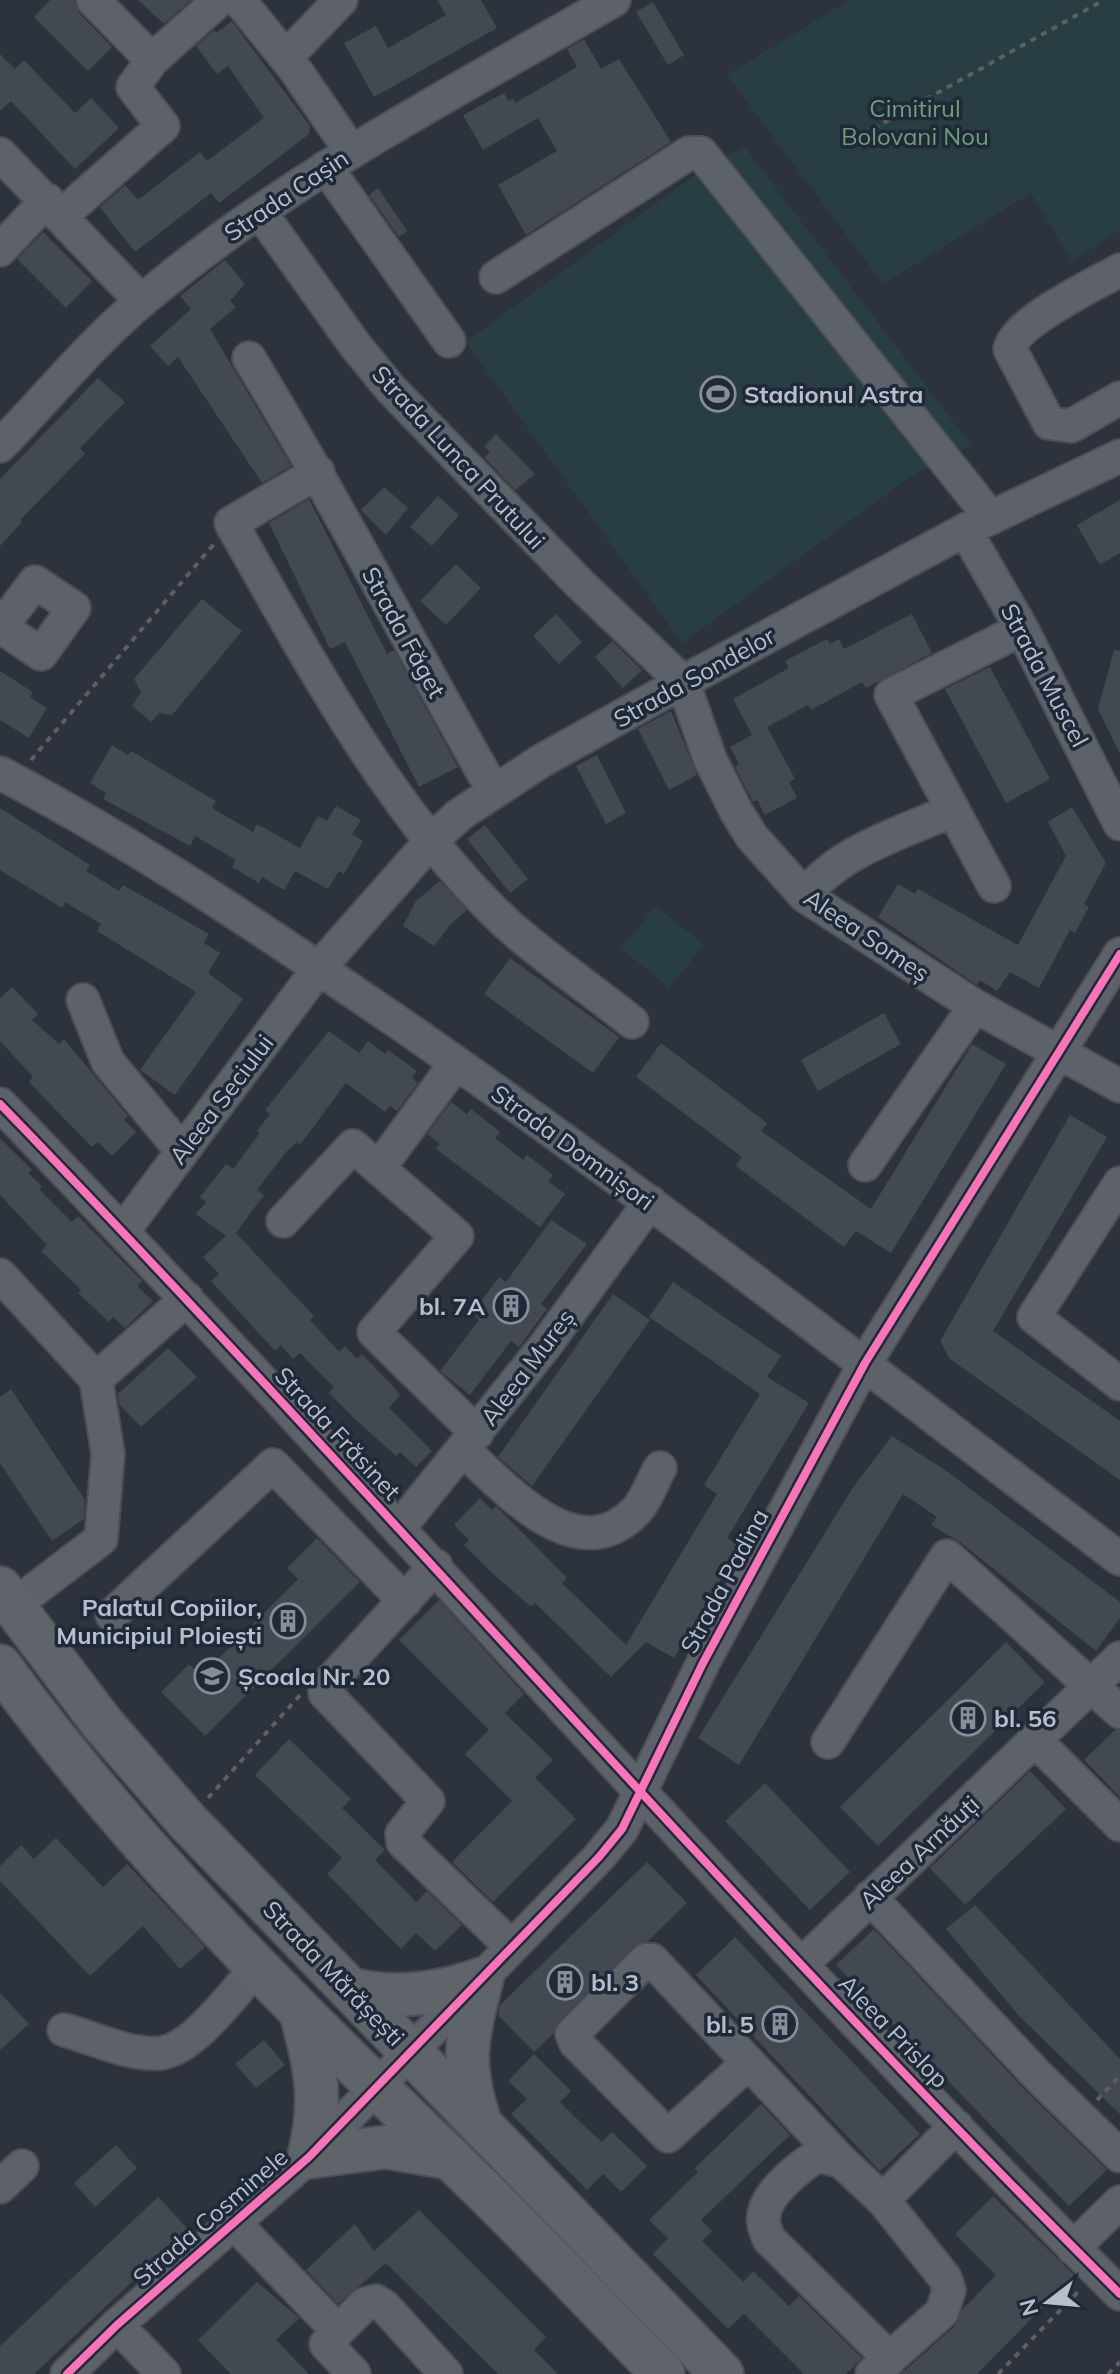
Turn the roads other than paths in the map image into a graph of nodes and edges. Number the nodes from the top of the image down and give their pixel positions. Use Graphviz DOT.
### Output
graph roads {
  1 [pos="93,0"];
  2 [pos="219,0"];
  3 [pos="239,0"];
  4 [pos="341,0"];
  5 [pos="614,0"];
  6 [pos="286,57"];
  7 [pos="152,60"];
  8 [pos="0,154"];
  9 [pos="339,159"];
  10 [pos="54,207"];
  11 [pos="260,212"];
  12 [pos="0,250"];
  13 [pos="1120,270"];
  14 [pos="496,277"];
  15 [pos="141,301"];
  16 [pos="449,341"];
  17 [pos="249,358"];
  18 [pos="1120,398"];
  19 [pos="0,446"];
  20 [pos="1120,456"];
  21 [pos="318,472"];
  22 [pos="978,524"];
  23 [pos="1022,629"];
  24 [pos="683,682"];
  25 [pos="7,777"];
  26 [pos="493,790"];
  27 [pos="953,810"];
  28 [pos="1120,824"];
  29 [pos="431,841"];
  30 [pos="994,886"];
  31 [pos="805,896"];
  32 [pos="1120,954"];
  33 [pos="319,968"];
  34 [pos="83,1000"];
  35 [pos="975,1006"];
  36 [pos="632,1022"];
  37 [pos="1061,1053"];
  38 [pos="456,1063"];
  39 [pos="1120,1086"];
  40 [pos="0,1104"];
  41 [pos="182,1151"];
  42 [pos="865,1165"];
  43 [pos="379,1168"];
  44 [pos="1120,1183"];
  45 [pos="650,1202"];
  46 [pos="283,1221"];
  47 [pos="123,1231"];
  48 [pos="0,1275"];
  49 [pos="187,1299"];
  50 [pos="865,1363"];
  51 [pos="96,1379"];
  52 [pos="1120,1384"];
  53 [pos="470,1442"];
  54 [pos="660,1468"];
  55 [pos="399,1528"];
  56 [pos="1120,1559"];
  57 [pos="436,1566"];
  58 [pos="6,1597"];
  59 [pos="405,1601"];
  60 [pos="112,1615"];
  61 [pos="1120,1658"];
  62 [pos="0,1666"];
  63 [pos="1093,1685"];
  64 [pos="1120,1712"];
  65 [pos="1036,1741"];
  66 [pos="828,1742"];
  67 [pos="640,1794"];
  68 [pos="1120,1825"];
  69 [pos="870,1897"];
  70 [pos="512,1947"];
  71 [pos="802,1964"];
  72 [pos="258,1966"];
  73 [pos="482,1979"];
  74 [pos="353,1990"];
  75 [pos="301,2012"];
  76 [pos="64,2030"];
  77 [pos="422,2046"];
  78 [pos="748,2063"];
  79 [pos="377,2090"];
  80 [pos="481,2126"];
  81 [pos="956,2126"];
  82 [pos="1120,2156"];
  83 [pos="309,2157"];
  84 [pos="451,2158"];
  85 [pos="842,2162"];
  86 [pos="883,2200"];
  87 [pos="1120,2202"];
  88 [pos="233,2222"];
  89 [pos="1073,2248"];
  90 [pos="1120,2294"];
  91 [pos="117,2325"];
  92 [pos="338,2331"];
  93 [pos="881,2366"];
  94 [pos="67,2374"];
  95 [pos="164,2374"];
  96 [pos="354,2374"];
  97 [pos="446,2374"];
  98 [pos="663,2374"];
  99 [pos="722,2374"];
  1 -- 7 [label="street"];
  2 -- 7 [label="street"];
  3 -- 6 [label="street"];
  4 -- 6 [label="street"];
  5 -- 9 [label="street, Strada Cașin"];
  6 -- 9 [label="street"];
  7 -- 10 [label="street"];
  8 -- 10 [label="street"];
  9 -- 11 [label="street, Strada Cașin"];
  9 -- 16 [label="street"];
  10 -- 12 [label="street"];
  10 -- 15 [label="street"];
  11 -- 15 [label="street, Strada Cașin"];
  11 -- 24 [label="street, Strada Lunca Prutului"];
  13 -- 18 [label="street"];
  14 -- 22 [label="street, Strada Muscel"];
  15 -- 19 [label="street, Strada Cașin"];
  17 -- 21 [label="street, Strada Făget"];
  20 -- 22 [label="street, Strada Sondelor"];
  21 -- 26 [label="street, Strada Făget"];
  21 -- 29 [label="street"];
  22 -- 23 [label="street, Strada Muscel"];
  22 -- 24 [label="street, Strada Sondelor"];
  23 -- 27 [label="street"];
  23 -- 28 [label="street, Strada Muscel"];
  24 -- 26 [label="street, Strada Sondelor"];
  24 -- 31 [label="street, Aleea Someș"];
  25 -- 33 [label="street, Strada Domnișori"];
  26 -- 29 [label="street, Strada Sondelor"];
  27 -- 30 [label="street"];
  27 -- 31 [label="street"];
  29 -- 33 [label="street, Strada Sondelor"];
  29 -- 36 [label="street"];
  31 -- 35 [label="street, Aleea Someș"];
  32 -- 37 [label="street"];
  33 -- 38 [label="street, Strada Domnișori"];
  33 -- 41 [label="street, Aleea Seciului"];
  34 -- 41 [label="street"];
  35 -- 37 [label="street, Aleea Someș"];
  35 -- 42 [label="street"];
  37 -- 39 [label="street, Aleea Someș"];
  37 -- 50 [label="street, Strada Padina"];
  38 -- 43 [label="street"];
  38 -- 45 [label="street, Strada Domnișori"];
  40 -- 47 [label="street, Strada Frăsinet"];
  41 -- 47 [label="street, Aleea Seciului"];
  43 -- 46 [label="street"];
  43 -- 53 [label="street"];
  44 -- 52 [label="street"];
  45 -- 50 [label="street, Strada Domnișori"];
  45 -- 53 [label="street, Aleea Mureș"];
  47 -- 49 [label="street, Strada Frăsinet"];
  48 -- 51 [label="street"];
  49 -- 51 [label="street"];
  49 -- 55 [label="street, Strada Frăsinet"];
  50 -- 56 [label="street, Strada Domnișori"];
  50 -- 67 [label="street, Strada Padina"];
  51 -- 58 [label="street"];
  53 -- 54 [label="street"];
  53 -- 55 [label="street, Aleea Mureș"];
  55 -- 57 [label="street, Strada Frăsinet"];
  57 -- 59 [label="street"];
  57 -- 67 [label="street, Strada Frăsinet"];
  58 -- 74 [label="main road, Strada Mărășești"];
  59 -- 60 [label="street"];
  59 -- 70 [label="street"];
  61 -- 63 [label="street, Aleea Arnăuți"];
  62 -- 72 [label="main road, Strada Mărășești"];
  63 -- 64 [label="street"];
  63 -- 65 [label="street, Aleea Arnăuți"];
  63 -- 66 [label="street"];
  65 -- 68 [label="street"];
  65 -- 69 [label="street, Aleea Arnăuți"];
  67 -- 70 [label="street, Strada Padina"];
  67 -- 71 [label="street, Aleea Prislop"];
  69 -- 71 [label="street, Aleea Arnăuți"];
  69 -- 82 [label="street"];
  70 -- 73 [label="street, Strada Padina"];
  71 -- 81 [label="street, Aleea Prislop"];
  72 -- 75 [label="main road, Strada Mărășești"];
  72 -- 76 [label="street"];
  73 -- 74 [label="main road"];
  73 -- 77 [label="street, Strada Padina"];
  73 -- 80 [label="main road"];
  74 -- 77 [label="main road, Strada Mărășești"];
  75 -- 79 [label="main road, Strada Mărășești"];
  75 -- 83 [label="main road"];
  77 -- 79 [label="street, Strada Padina"];
  77 -- 80 [label="main road, Strada Mărășești"];
  78 -- 78 [label="street"];
  78 -- 85 [label="street"];
  79 -- 83 [label="street, Strada Cosminele"];
  79 -- 84 [label="main road, Strada Mărășești"];
  80 -- 99 [label="main road, Strada Mărășești"];
  81 -- 86 [label="street"];
  81 -- 89 [label="street, Aleea Prislop"];
  83 -- 84 [label="main road"];
  83 -- 88 [label="street, Strada Cosminele"];
  84 -- 98 [label="main road, Strada Mărășești"];
  85 -- 86 [label="street"];
  85 -- 93 [label="street"];
  86 -- 93 [label="street"];
  87 -- 89 [label="street"];
  88 -- 91 [label="street, Strada Cosminele"];
  88 -- 92 [label="street"];
  89 -- 90 [label="street, Aleea Prislop"];
  91 -- 94 [label="street, Strada Cosminele"];
  91 -- 95 [label="street"];
  92 -- 96 [label="street"];
  92 -- 97 [label="street"];
}
